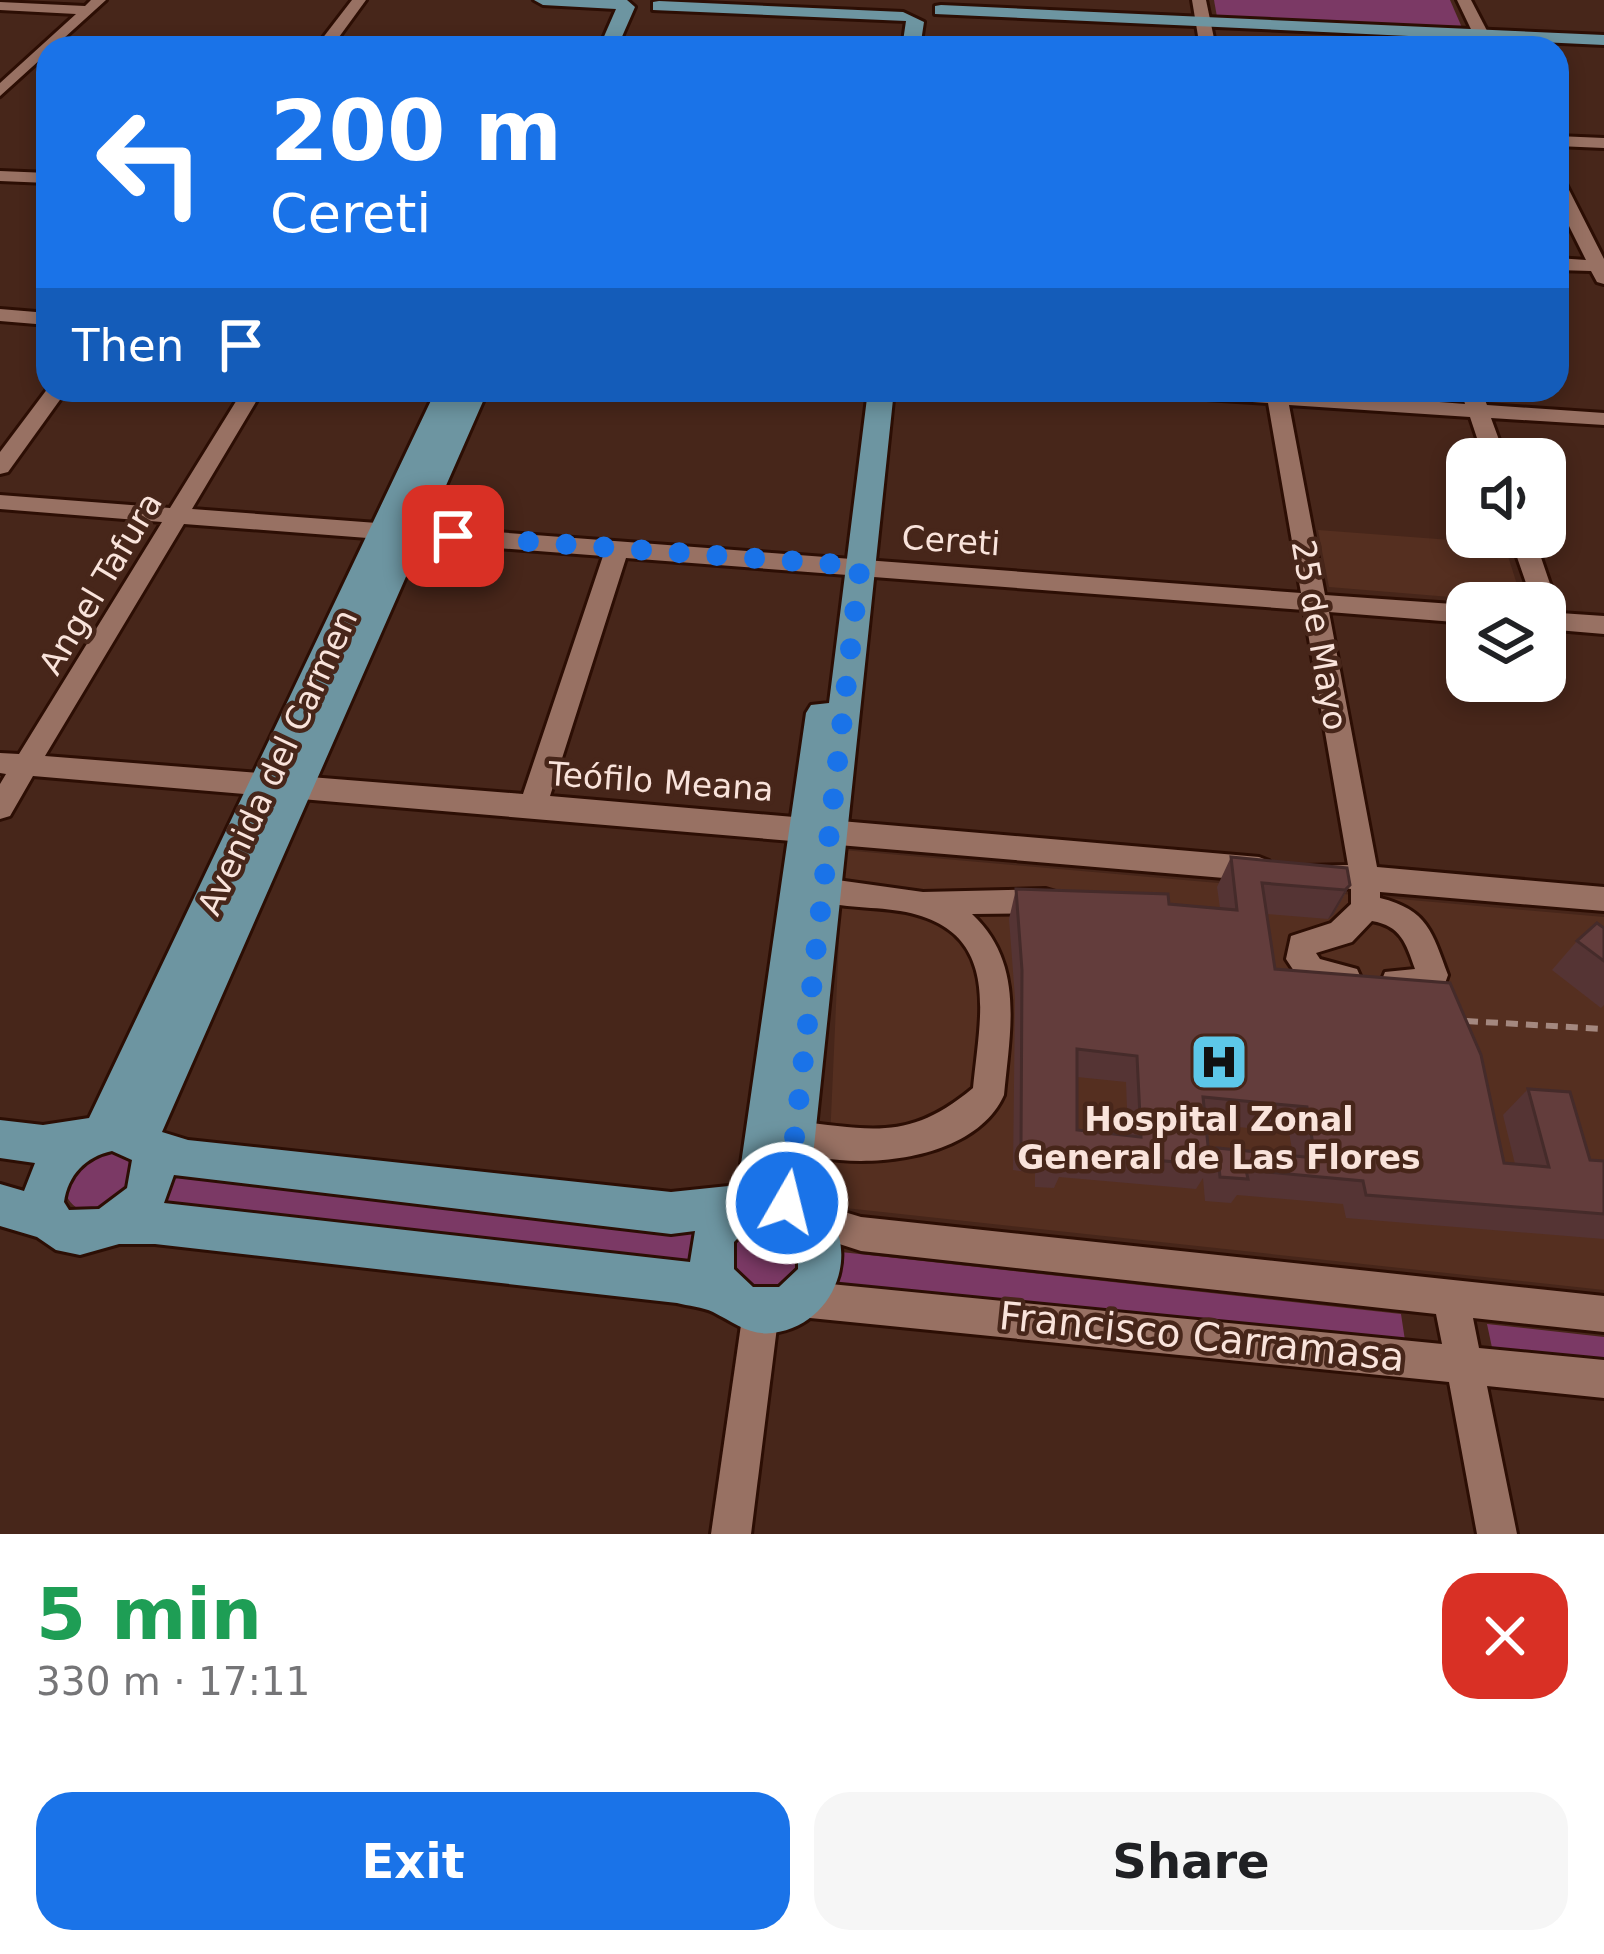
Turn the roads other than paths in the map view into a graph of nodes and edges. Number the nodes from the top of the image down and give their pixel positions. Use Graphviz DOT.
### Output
graph roads {
  1 [pos="359,0"];
  2 [pos="543,0"];
  3 [pos="717,0"];
  4 [pos="1199,0"];
  5 [pos="1464,0"];
  6 [pos="639,4"];
  7 [pos="94,5"];
  8 [pos="0,6"];
  9 [pos="922,11"];
  10 [pos="1206,34"];
  11 [pos="60,36"];
  12 [pos="332,36"];
  13 [pos="616,36"];
  14 [pos="630,36"];
  15 [pos="1276,36"];
  16 [pos="1482,36"];
  17 [pos="1569,44"];
  18 [pos="1604,45"];
  19 [pos="36,58"];
  20 [pos="29,64"];
  21 [pos="36,64"];
  22 [pos="0,91"];
  23 [pos="1569,142"];
  24 [pos="1604,143"];
  25 [pos="0,176"];
  26 [pos="36,178"];
  27 [pos="1569,207"];
  28 [pos="1569,266"];
  29 [pos="1602,270"];
  30 [pos="0,315"];
  31 [pos="36,318"];
  32 [pos="48,402"];
  33 [pos="246,402"];
  34 [pos="445,402"];
  35 [pos="468,402"];
  36 [pos="865,402"];
  37 [pos="879,402"];
  38 [pos="1278,402"];
  39 [pos="1476,402"];
  40 [pos="1489,402"];
  41 [pos="1604,419"];
  42 [pos="1488,438"];
  43 [pos="0,467"];
  44 [pos="0,502"];
  45 [pos="180,516"];
  46 [pos="398,532"];
  47 [pos="617,548"];
  48 [pos="851,565"];
  49 [pos="1314,601"];
  50 [pos="1446,612"];
  51 [pos="1566,622"];
  52 [pos="1604,625"];
  53 [pos="13,764"];
  54 [pos="280,787"];
  55 [pos="0,808"];
  56 [pos="532,808"];
  57 [pos="820,829"];
  58 [pos="824,890"];
  59 [pos="1365,894"];
  60 [pos="1604,899"];
  61 [pos="930,902"];
  62 [pos="1076,903"];
  63 [pos="1431,982"];
  64 [pos="1452,1020"];
  65 [pos="796,1137"];
  66 [pos="0,1139"];
  67 [pos="120,1139"];
  68 [pos="0,1205"];
  69 [pos="773,1207"];
  70 [pos="47,1219"];
  71 [pos="119,1223"];
  72 [pos="1451,1298"];
  73 [pos="762,1301"];
  74 [pos="1604,1314"];
  75 [pos="1463,1362"];
  76 [pos="1604,1379"];
  77 [pos="731,1534"];
  78 [pos="1497,1534"];
  1 -- 12 [label="street"];
  2 -- 6 [label="main road"];
  3 -- 9 [label="main road"];
  4 -- 10 [label="street"];
  5 -- 16 [label="street"];
  6 -- 9 [label="main road"];
  6 -- 13 [label="main road"];
  6 -- 14 [label="main road"];
  7 -- 8 [label="street"];
  7 -- 11 [label="street"];
  9 -- 10 [label="main road"];
  10 -- 15 [label="main road"];
  17 -- 18 [label="main road"];
  19 -- 20 [label="street"];
  20 -- 21 [label="street"];
  20 -- 22 [label="street"];
  23 -- 24 [label="street"];
  25 -- 26 [label="street"];
  27 -- 29 [label="street"];
  28 -- 29 [label="street"];
  30 -- 31 [label="street"];
  32 -- 43 [label="street"];
  33 -- 45 [label="street, Angel Tafura"];
  34 -- 46 [label="main road, Avenida del Carmen"];
  35 -- 46 [label="main road, Avenida del Carmen"];
  36 -- 48 [label="main road"];
  37 -- 48 [label="main road"];
  38 -- 49 [label="street, 25 de Mayo"];
  39 -- 42 [label="street"];
  40 -- 41 [label="street"];
  44 -- 45 [label="street, Cereti"];
  45 -- 46 [label="street, Cereti"];
  45 -- 53 [label="street, Angel Tafura"];
  46 -- 47 [label="street, Cereti"];
  46 -- 54 [label="main road, Avenida del Carmen"];
  47 -- 48 [label="street, Cereti"];
  47 -- 56 [label="street"];
  48 -- 49 [label="street, Cereti"];
  48 -- 57 [label="main road"];
  49 -- 50 [label="street, Cereti"];
  49 -- 59 [label="street, 25 de Mayo"];
  51 -- 52 [label="street"];
  53 -- 54 [label="street, Teófilo Meana"];
  53 -- 55 [label="street, Angel Tafura"];
  54 -- 56 [label="street, Teófilo Meana"];
  54 -- 67 [label="main road, Avenida del Carmen"];
  56 -- 57 [label="street, Teófilo Meana"];
  57 -- 58 [label="main road"];
  57 -- 59 [label="street, Teófilo Meana"];
  57 -- 69 [label="main road"];
  58 -- 61 [label="street"];
  58 -- 65 [label="main road"];
  59 -- 60 [label="street, Teófilo Meana"];
  59 -- 63 [label="street"];
  59 -- 63 [label="street"];
  61 -- 62 [label="street"];
  61 -- 65 [label="street"];
  63 -- 64 [label="street"];
  65 -- 69 [label="main road"];
  66 -- 67 [label="main road, Francisco Carramasa"];
  67 -- 69 [label="main road, Francisco Carramasa"];
  67 -- 70 [label="main road"];
  67 -- 71 [label="main road"];
  68 -- 70 [label="main road"];
  69 -- 72 [label="street, Francisco Carramasa"];
  69 -- 73 [label="main road"];
  69 -- 73 [label="main road"];
  70 -- 71 [label="main road"];
  71 -- 73 [label="main road, Francisco Carramasa"];
  72 -- 74 [label="street, Francisco Carramasa"];
  72 -- 75 [label="street"];
  73 -- 75 [label="street, Francisco Carramasa"];
  73 -- 77 [label="street"];
  75 -- 76 [label="street, Francisco Carramasa"];
  75 -- 78 [label="street"];
}
